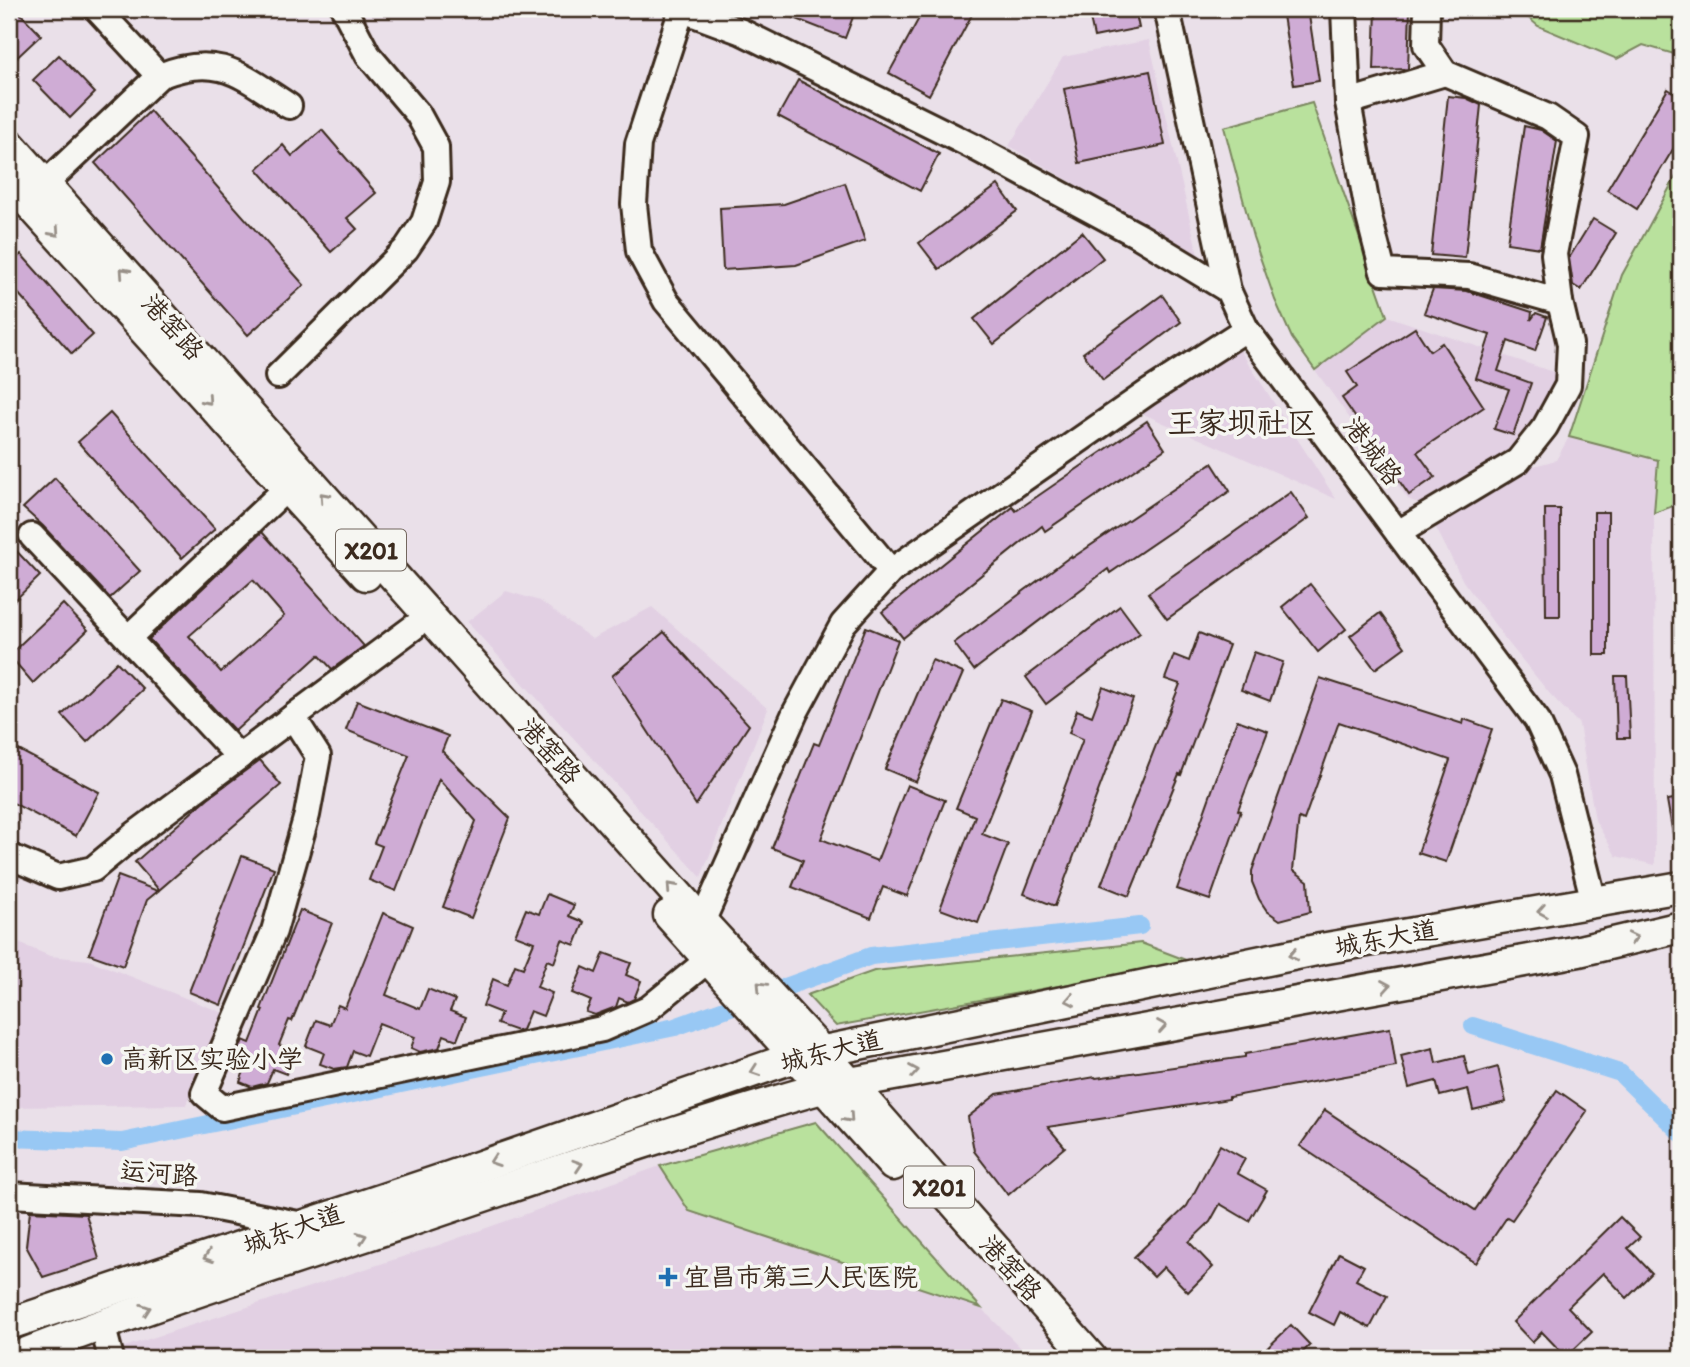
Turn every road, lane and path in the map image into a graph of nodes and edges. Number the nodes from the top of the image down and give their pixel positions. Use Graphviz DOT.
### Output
graph roads {
  1 [pos="97,9"];
  2 [pos="344,9"];
  3 [pos="681,9"];
  4 [pos="1167,9"];
  5 [pos="1344,9"];
  6 [pos="1427,9"];
  7 [pos="1445,73"];
  8 [pos="159,76"];
  9 [pos="1349,102"];
  10 [pos="289,106"];
  11 [pos="9,144"];
  12 [pos="9,181"];
  13 [pos="45,184"];
  14 [pos="1228,290"];
  15 [pos="1560,302"];
  16 [pos="1246,329"];
  17 [pos="278,376"];
  18 [pos="287,488"];
  19 [pos="1398,533"];
  20 [pos="32,536"];
  21 [pos="891,571"];
  22 [pos="414,627"];
  23 [pos="128,638"];
  24 [pos="293,717"];
  25 [pos="239,757"];
  26 [pos="9,856"];
  27 [pos="1681,887"];
  28 [pos="1594,902"];
  29 [pos="702,922"];
  30 [pos="1681,927"];
  31 [pos="720,963"];
  32 [pos="807,1054"];
  33 [pos="834,1085"];
  34 [pos="9,1195"];
  35 [pos="303,1225"];
  36 [pos="9,1324"];
  37 [pos="102,1324"];
  38 [pos="14,1358"];
  39 [pos="111,1358"];
  40 [pos="1069,1358"];
  41 [pos="1091,1358"];
  1 -- 8 [label="street"];
  2 -- 17 [label="street"];
  3 -- 14 [label="street"];
  3 -- 21 [label="street"];
  4 -- 14 [label="street, 港城路"];
  5 -- 9 [label="street"];
  6 -- 7 [label="street"];
  7 -- 9 [label="street"];
  7 -- 15 [label="street"];
  8 -- 10 [label="street"];
  8 -- 13 [label="street"];
  9 -- 15 [label="street"];
  11 -- 13 [label="main road, 港窑路 / X201"];
  12 -- 18 [label="main road, 港窑路 / X201, one-way"];
  29 -- 13 [label="main road, 港窑路 / X201, one-way"];
  14 -- 16 [label="street, 港城路"];
  15 -- 19 [label="street"];
  16 -- 19 [label="street, 港城路"];
  16 -- 21 [label="street"];
  18 -- 22 [label="main road, 港窑路 / X201"];
  18 -- 23 [label="street"];
  19 -- 28 [label="street, 港城路"];
  20 -- 23 [label="street"];
  21 -- 29 [label="street"];
  22 -- 24 [label="street"];
  22 -- 31 [label="main road, 港窑路 / X201"];
  23 -- 25 [label="street"];
  24 -- 25 [label="street"];
  24 -- 31 [label="street"];
  25 -- 26 [label="street"];
  27 -- 28 [label="main road, 城东大道"];
  28 -- 32 [label="main road, 城东大道, one-way"];
  29 -- 31 [label="main road, 港窑路 / X201"];
  33 -- 30 [label="main road, 城东大道, one-way"];
  31 -- 32 [label="main road, 港窑路 / X201"];
  32 -- 33 [label="main road, 港窑路 / X201"];
  32 -- 35 [label="main road, 城东大道, one-way"];
  37 -- 33 [label="main road, 城东大道, one-way"];
  33 -- 40 [label="main road, 港窑路 / X201, one-way"];
  33 -- 41 [label="main road, 港窑路 / X201"];
  34 -- 35 [label="street, 运河路"];
  35 -- 36 [label="main road, 城东大道, one-way"];
  37 -- 38 [label="main road, 城东大道"];
  37 -- 39 [label="street"];
}
